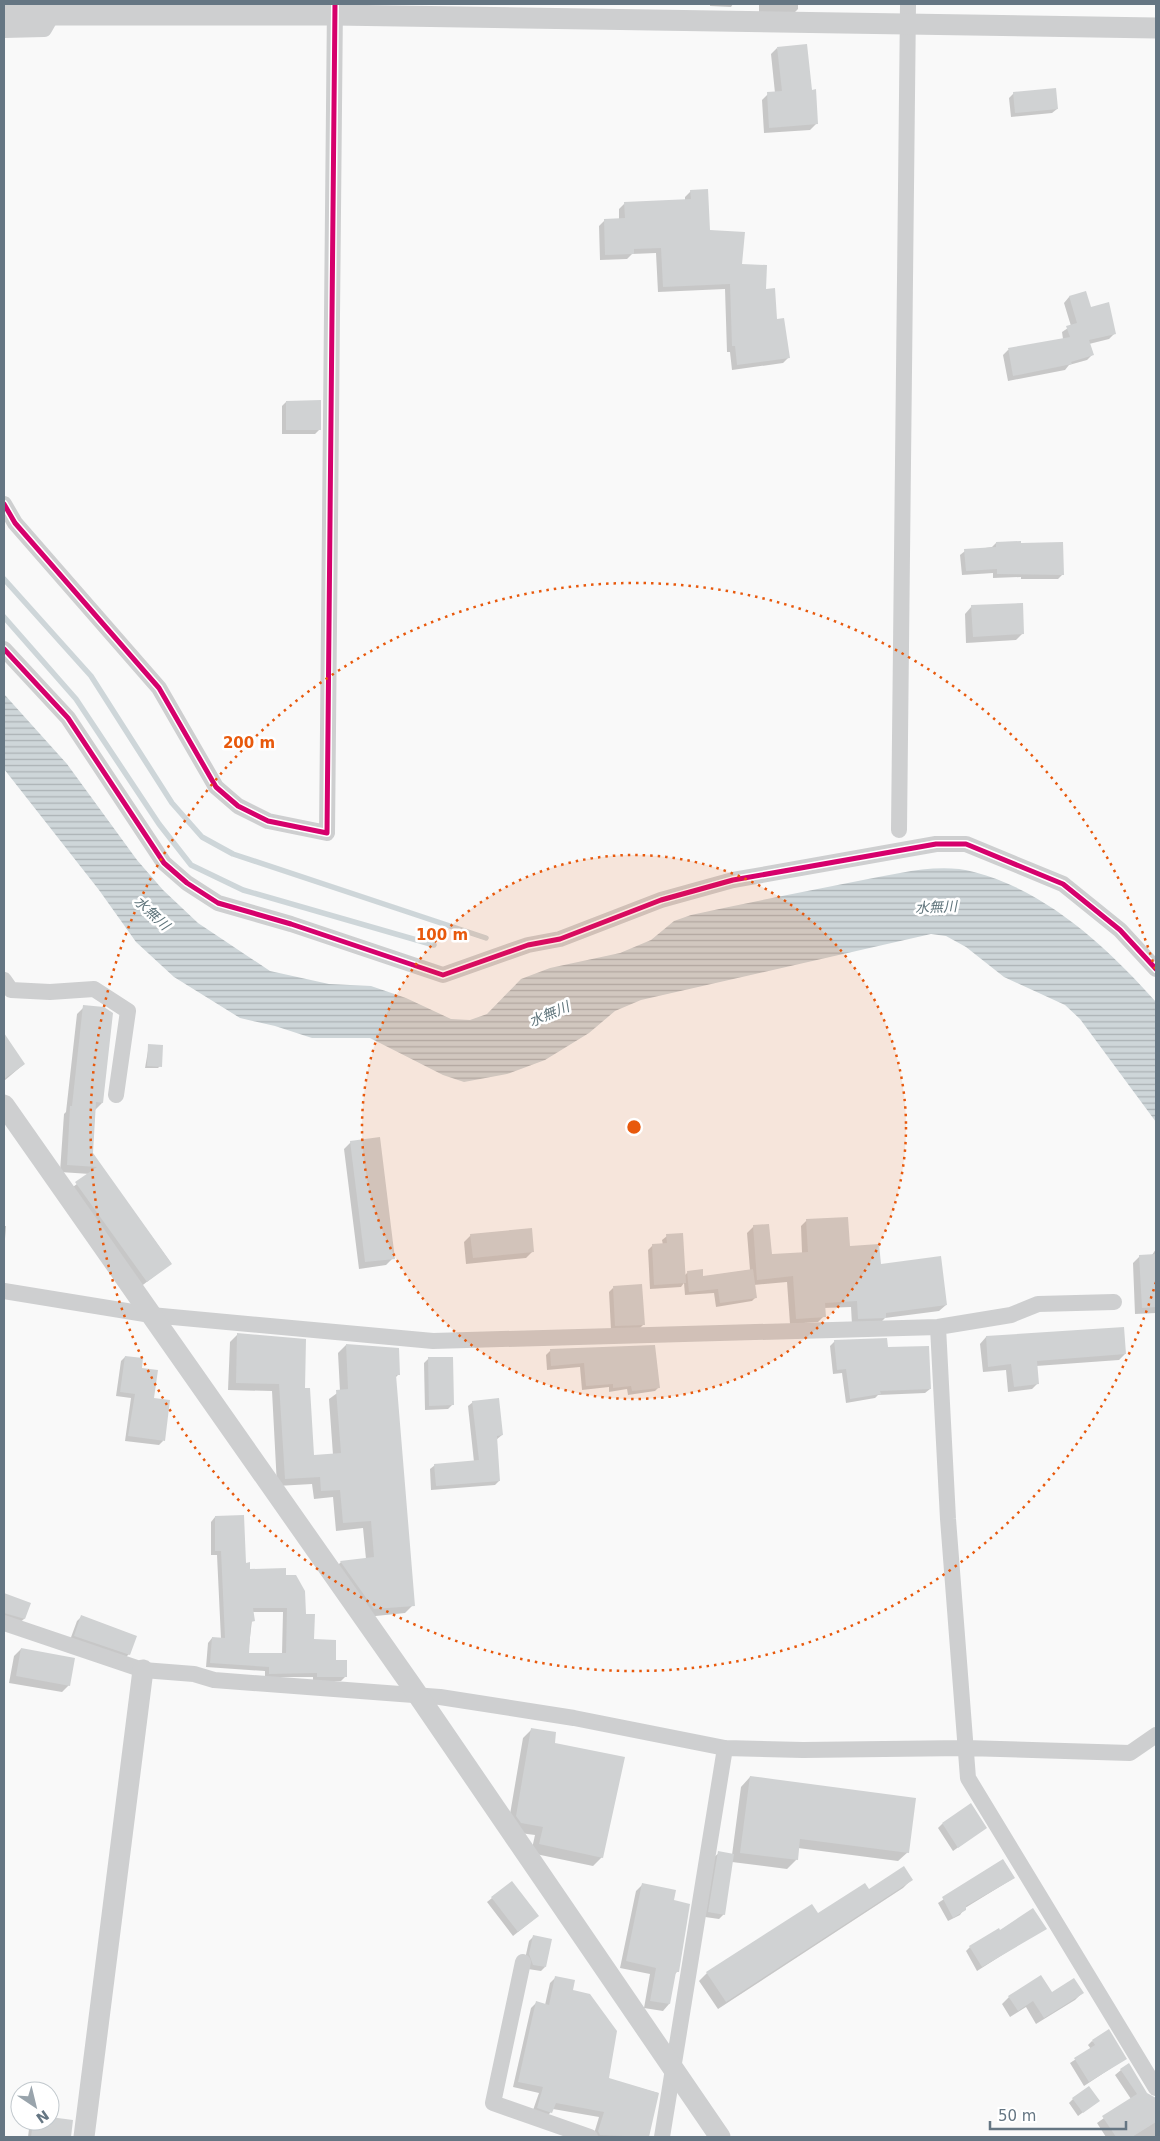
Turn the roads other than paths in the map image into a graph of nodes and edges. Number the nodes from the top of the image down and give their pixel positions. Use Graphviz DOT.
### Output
graph roads {
  1 [pos="908,4"];
  2 [pos="51,9"];
  3 [pos="118,9"];
  4 [pos="335,10"];
  5 [pos="4,15"];
  6 [pos="907,25"];
  7 [pos="1156,28"];
  8 [pos="4,30"];
  9 [pos="4,504"];
  10 [pos="4,649"];
  11 [pos="899,830"];
  12 [pos="1156,968"];
  13 [pos="4,980"];
  14 [pos="116,1095"];
  15 [pos="4,1105"];
  16 [pos="4,1291"];
  17 [pos="1114,1302"];
  18 [pos="151,1315"];
  19 [pos="938,1327"];
  20 [pos="4,1623"];
  21 [pos="144,1670"];
  22 [pos="416,1695"];
  23 [pos="1156,1736"];
  24 [pos="725,1748"];
  25 [pos="965,1748"];
  26 [pos="522,1962"];
  27 [pos="672,2070"];
  28 [pos="1156,2088"];
  29 [pos="84,2137"];
  30 [pos="590,2137"];
  31 [pos="662,2137"];
  32 [pos="720,2137"];
  1 -- 6 [label="street"];
  2 -- 3 [label="street"];
  2 -- 5 [label="street"];
  2 -- 8 [label="street"];
  3 -- 4 [label="street"];
  4 -- 6 [label="street"];
  4 -- 9 [label="street"];
  6 -- 7 [label="street"];
  6 -- 11 [label="street"];
  10 -- 12 [label="street"];
  13 -- 14 [label="street"];
  15 -- 18 [label="street"];
  16 -- 18 [label="street"];
  17 -- 19 [label="street"];
  18 -- 19 [label="street"];
  18 -- 22 [label="street"];
  19 -- 25 [label="street"];
  20 -- 21 [label="street"];
  21 -- 22 [label="street"];
  21 -- 29 [label="street"];
  22 -- 24 [label="street"];
  22 -- 27 [label="street"];
  23 -- 25 [label="street"];
  24 -- 25 [label="street"];
  24 -- 27 [label="street"];
  25 -- 28 [label="street"];
  26 -- 30 [label="street"];
  27 -- 31 [label="street"];
  27 -- 32 [label="street"];
}
